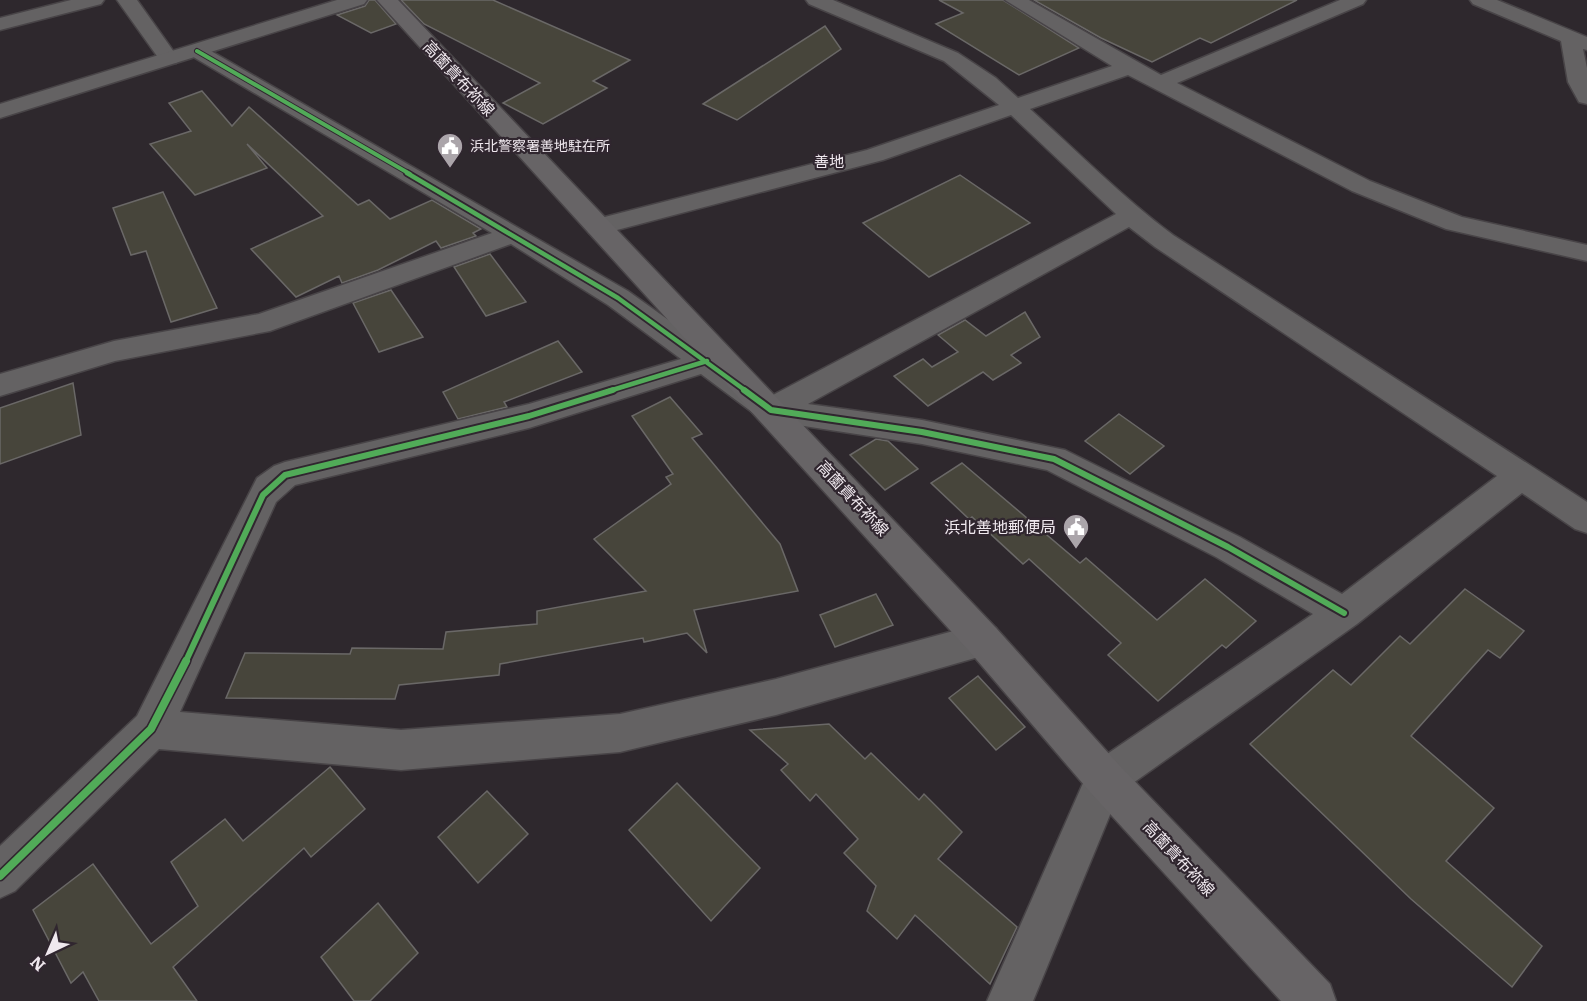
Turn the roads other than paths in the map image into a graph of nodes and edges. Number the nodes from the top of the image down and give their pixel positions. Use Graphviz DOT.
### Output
graph roads {
  1 [pos="94,0"];
  2 [pos="127,0"];
  3 [pos="357,0"];
  4 [pos="387,0"];
  5 [pos="816,0"];
  6 [pos="1015,0"];
  7 [pos="1356,0"];
  8 [pos="1480,0"];
  9 [pos="0,24"];
  10 [pos="1579,41"];
  11 [pos="197,51"];
  12 [pos="168,59"];
  13 [pos="1129,67"];
  14 [pos="1160,83"];
  15 [pos="1587,97"];
  16 [pos="1015,106"];
  17 [pos="0,111"];
  18 [pos="1131,216"];
  19 [pos="598,227"];
  20 [pos="513,234"];
  21 [pos="1587,253"];
  22 [pos="707,361"];
  23 [pos="0,385"];
  24 [pos="771,410"];
  25 [pos="1520,476"];
  26 [pos="1587,519"];
  27 [pos="1344,613"];
  28 [pos="983,639"];
  29 [pos="151,729"];
  30 [pos="1105,779"];
  31 [pos="0,876"];
  32 [pos="1010,1001"];
  33 [pos="1313,1001"];
  1 -- 9 [label="street"];
  2 -- 12 [label="street"];
  3 -- 11 [label="street"];
  4 -- 19 [label="main road, 高薗貴布祢線"];
  5 -- 16 [label="street"];
  6 -- 13 [label="street"];
  7 -- 14 [label="street"];
  8 -- 10 [label="street"];
  10 -- 15 [label="street"];
  11 -- 12 [label="street"];
  11 -- 20 [label="street"];
  12 -- 17 [label="street"];
  13 -- 14 [label="street"];
  13 -- 16 [label="street"];
  14 -- 21 [label="street"];
  16 -- 18 [label="street"];
  16 -- 19 [label="street"];
  18 -- 24 [label="street"];
  18 -- 25 [label="street"];
  19 -- 24 [label="main road, 高薗貴布祢線"];
  20 -- 22 [label="street"];
  20 -- 23 [label="street"];
  22 -- 24 [label="street"];
  22 -- 29 [label="street"];
  24 -- 27 [label="street"];
  24 -- 28 [label="main road, 高薗貴布祢線"];
  25 -- 26 [label="street"];
  25 -- 27 [label="street"];
  27 -- 30 [label="street"];
  28 -- 29 [label="street"];
  28 -- 30 [label="main road, 高薗貴布祢線"];
  29 -- 31 [label="street"];
  30 -- 32 [label="street"];
  30 -- 33 [label="main road, 高薗貴布祢線"];
}
